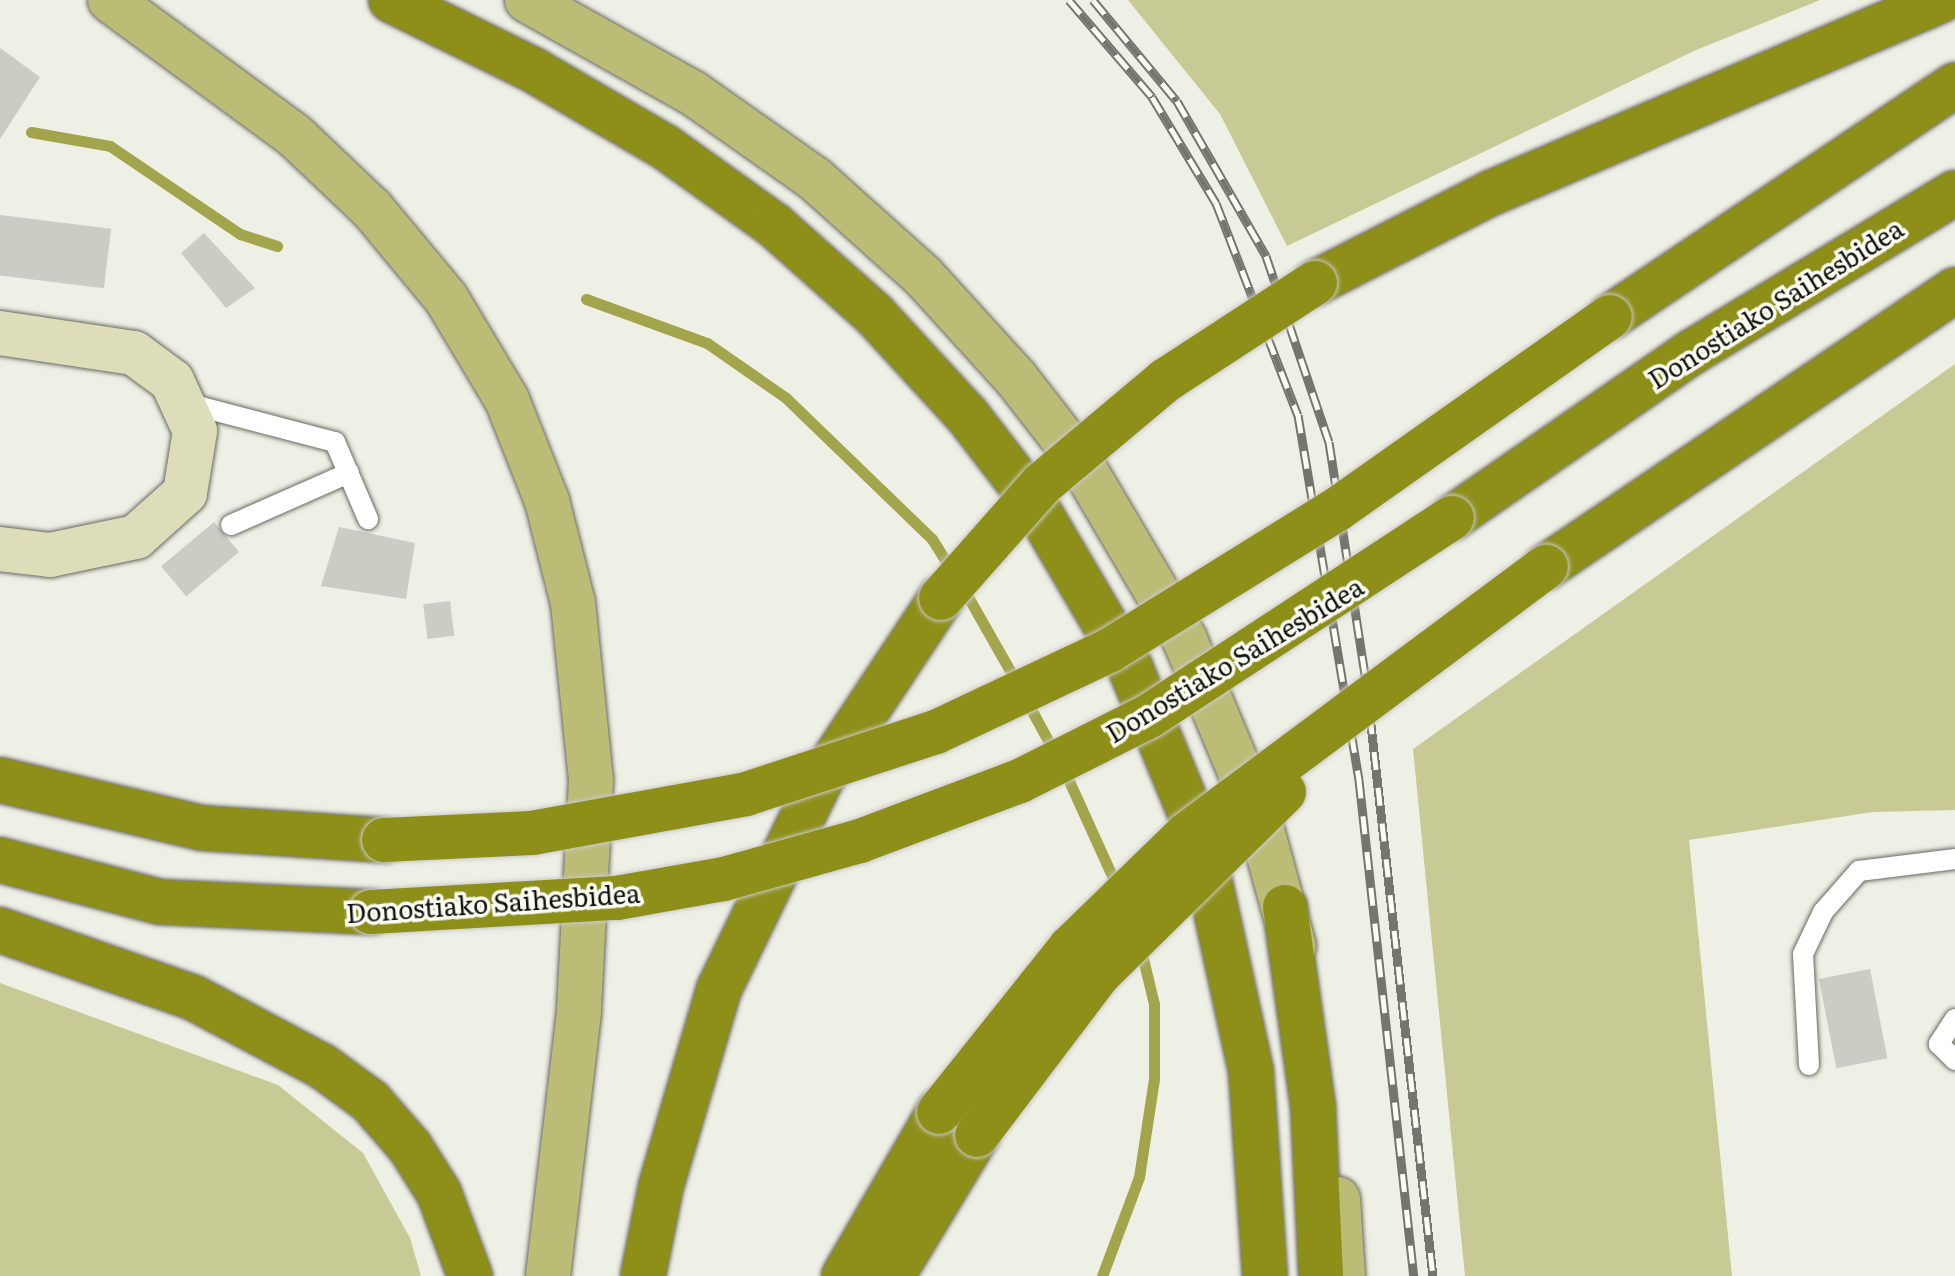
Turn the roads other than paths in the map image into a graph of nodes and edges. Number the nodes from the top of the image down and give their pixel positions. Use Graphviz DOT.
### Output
graph roads {
  1 [pos="110,0"];
  2 [pos="391,0"];
  3 [pos="527,0"];
  4 [pos="1941,0"];
  5 [pos="1955,85"];
  6 [pos="1955,193"];
  7 [pos="1955,290"];
  8 [pos="0,333"];
  9 [pos="186,403"];
  10 [pos="349,473"];
  11 [pos="368,519"];
  12 [pos="231,525"];
  13 [pos="0,549"];
  14 [pos="1546,567"];
  15 [pos="0,780"];
  16 [pos="1955,859"];
  17 [pos="0,860"];
  18 [pos="1285,907"];
  19 [pos="0,930"];
  20 [pos="1955,1019"];
  21 [pos="1955,1060"];
  22 [pos="1809,1065"];
  23 [pos="470,1276"];
  24 [pos="548,1276"];
  25 [pos="643,1276"];
  26 [pos="844,1276"];
  27 [pos="892,1276"];
  28 [pos="1265,1276"];
  29 [pos="1321,1276"];
  30 [pos="1343,1276"];
  1 -- 24 [label="main road"];
  2 -- 28 [label="highway"];
  3 -- 18 [label="main road"];
  4 -- 25 [label="highway, bridge"];
  5 -- 15 [label="highway, bridge"];
  6 -- 17 [label="highway, Donostiako Saihesbidea, bridge"];
  7 -- 14 [label="highway"];
  8 -- 9 [label="main road"];
  9 -- 10 [label="lane"];
  9 -- 13 [label="main road"];
  10 -- 11 [label="lane"];
  10 -- 12 [label="lane"];
  14 -- 26 [label="highway, bridge"];
  14 -- 27 [label="highway, bridge"];
  16 -- 22 [label="lane"];
  18 -- 29 [label="highway"];
  18 -- 30 [label="main road"];
  19 -- 23 [label="highway"];
  20 -- 21 [label="lane"];
}
